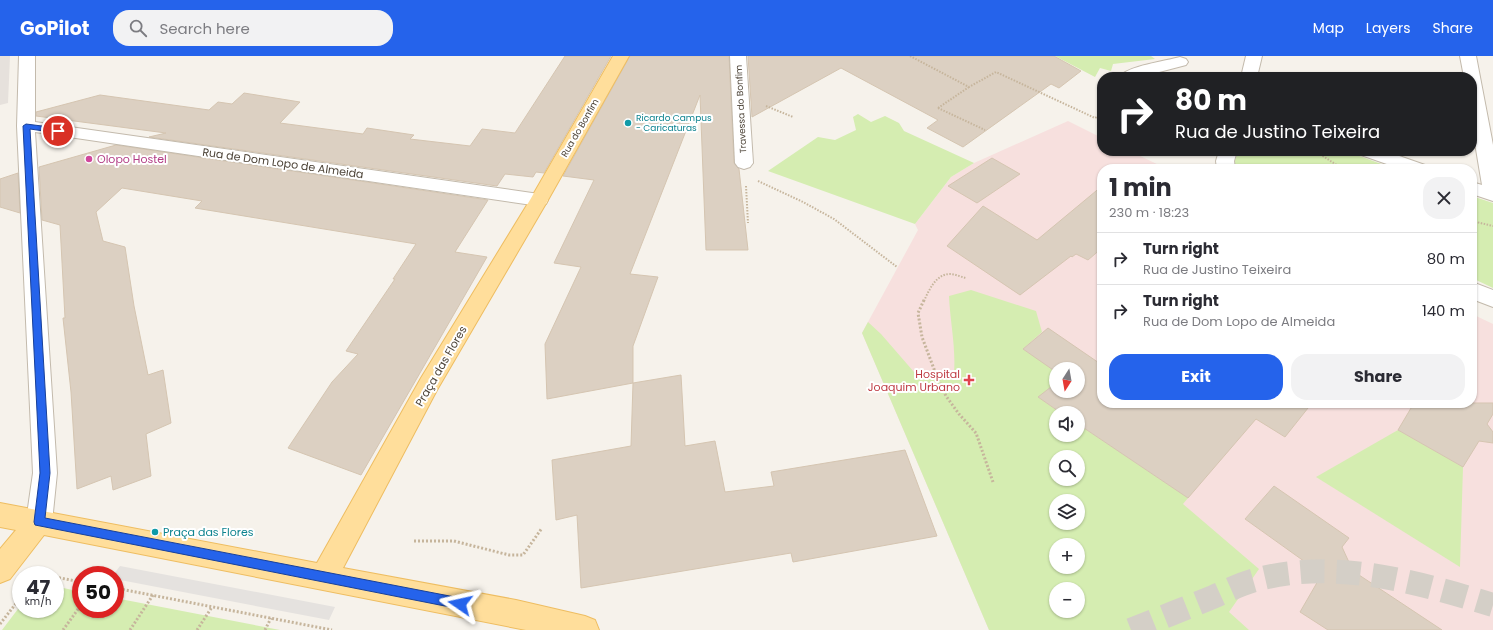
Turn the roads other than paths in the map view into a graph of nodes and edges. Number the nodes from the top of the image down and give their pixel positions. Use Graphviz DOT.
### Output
graph roads {
  1 [pos="27,56"];
  2 [pos="621,56"];
  3 [pos="738,56"];
  4 [pos="1254,56"];
  5 [pos="1468,56"];
  6 [pos="1175,59"];
  7 [pos="1138,72"];
  8 [pos="1250,72"];
  9 [pos="1473,72"];
  10 [pos="1477,87"];
  11 [pos="1487,121"];
  12 [pos="26,126"];
  13 [pos="1382,156"];
  14 [pos="1405,164"];
  15 [pos="744,169"];
  16 [pos="1477,189"];
  17 [pos="1493,194"];
  18 [pos="539,200"];
  19 [pos="1477,292"];
  20 [pos="1493,300"];
  21 [pos="0,515"];
  22 [pos="39,522"];
  23 [pos="0,570"];
  24 [pos="324,577"];
  25 [pos="518,622"];
  26 [pos="585,630"];
  1 -- 12 [label="street"];
  2 -- 18 [label="main road, Rua do Bonfim"];
  3 -- 15 [label="street, Travessa do Bonfim"];
  4 -- 8 [label="street"];
  5 -- 9 [label="street"];
  6 -- 7 [label="street"];
  10 -- 11 [label="street"];
  11 -- 17 [label="street"];
  12 -- 18 [label="street, Rua de Dom Lopo de Almeida"];
  12 -- 22 [label="street"];
  13 -- 14 [label="street"];
  16 -- 17 [label="street"];
  18 -- 24 [label="main road, Praça das Flores"];
  19 -- 20 [label="street"];
  21 -- 22 [label="main road"];
  22 -- 23 [label="main road"];
  22 -- 24 [label="main road"];
  24 -- 25 [label="main road"];
  25 -- 26 [label="main road"];
}
